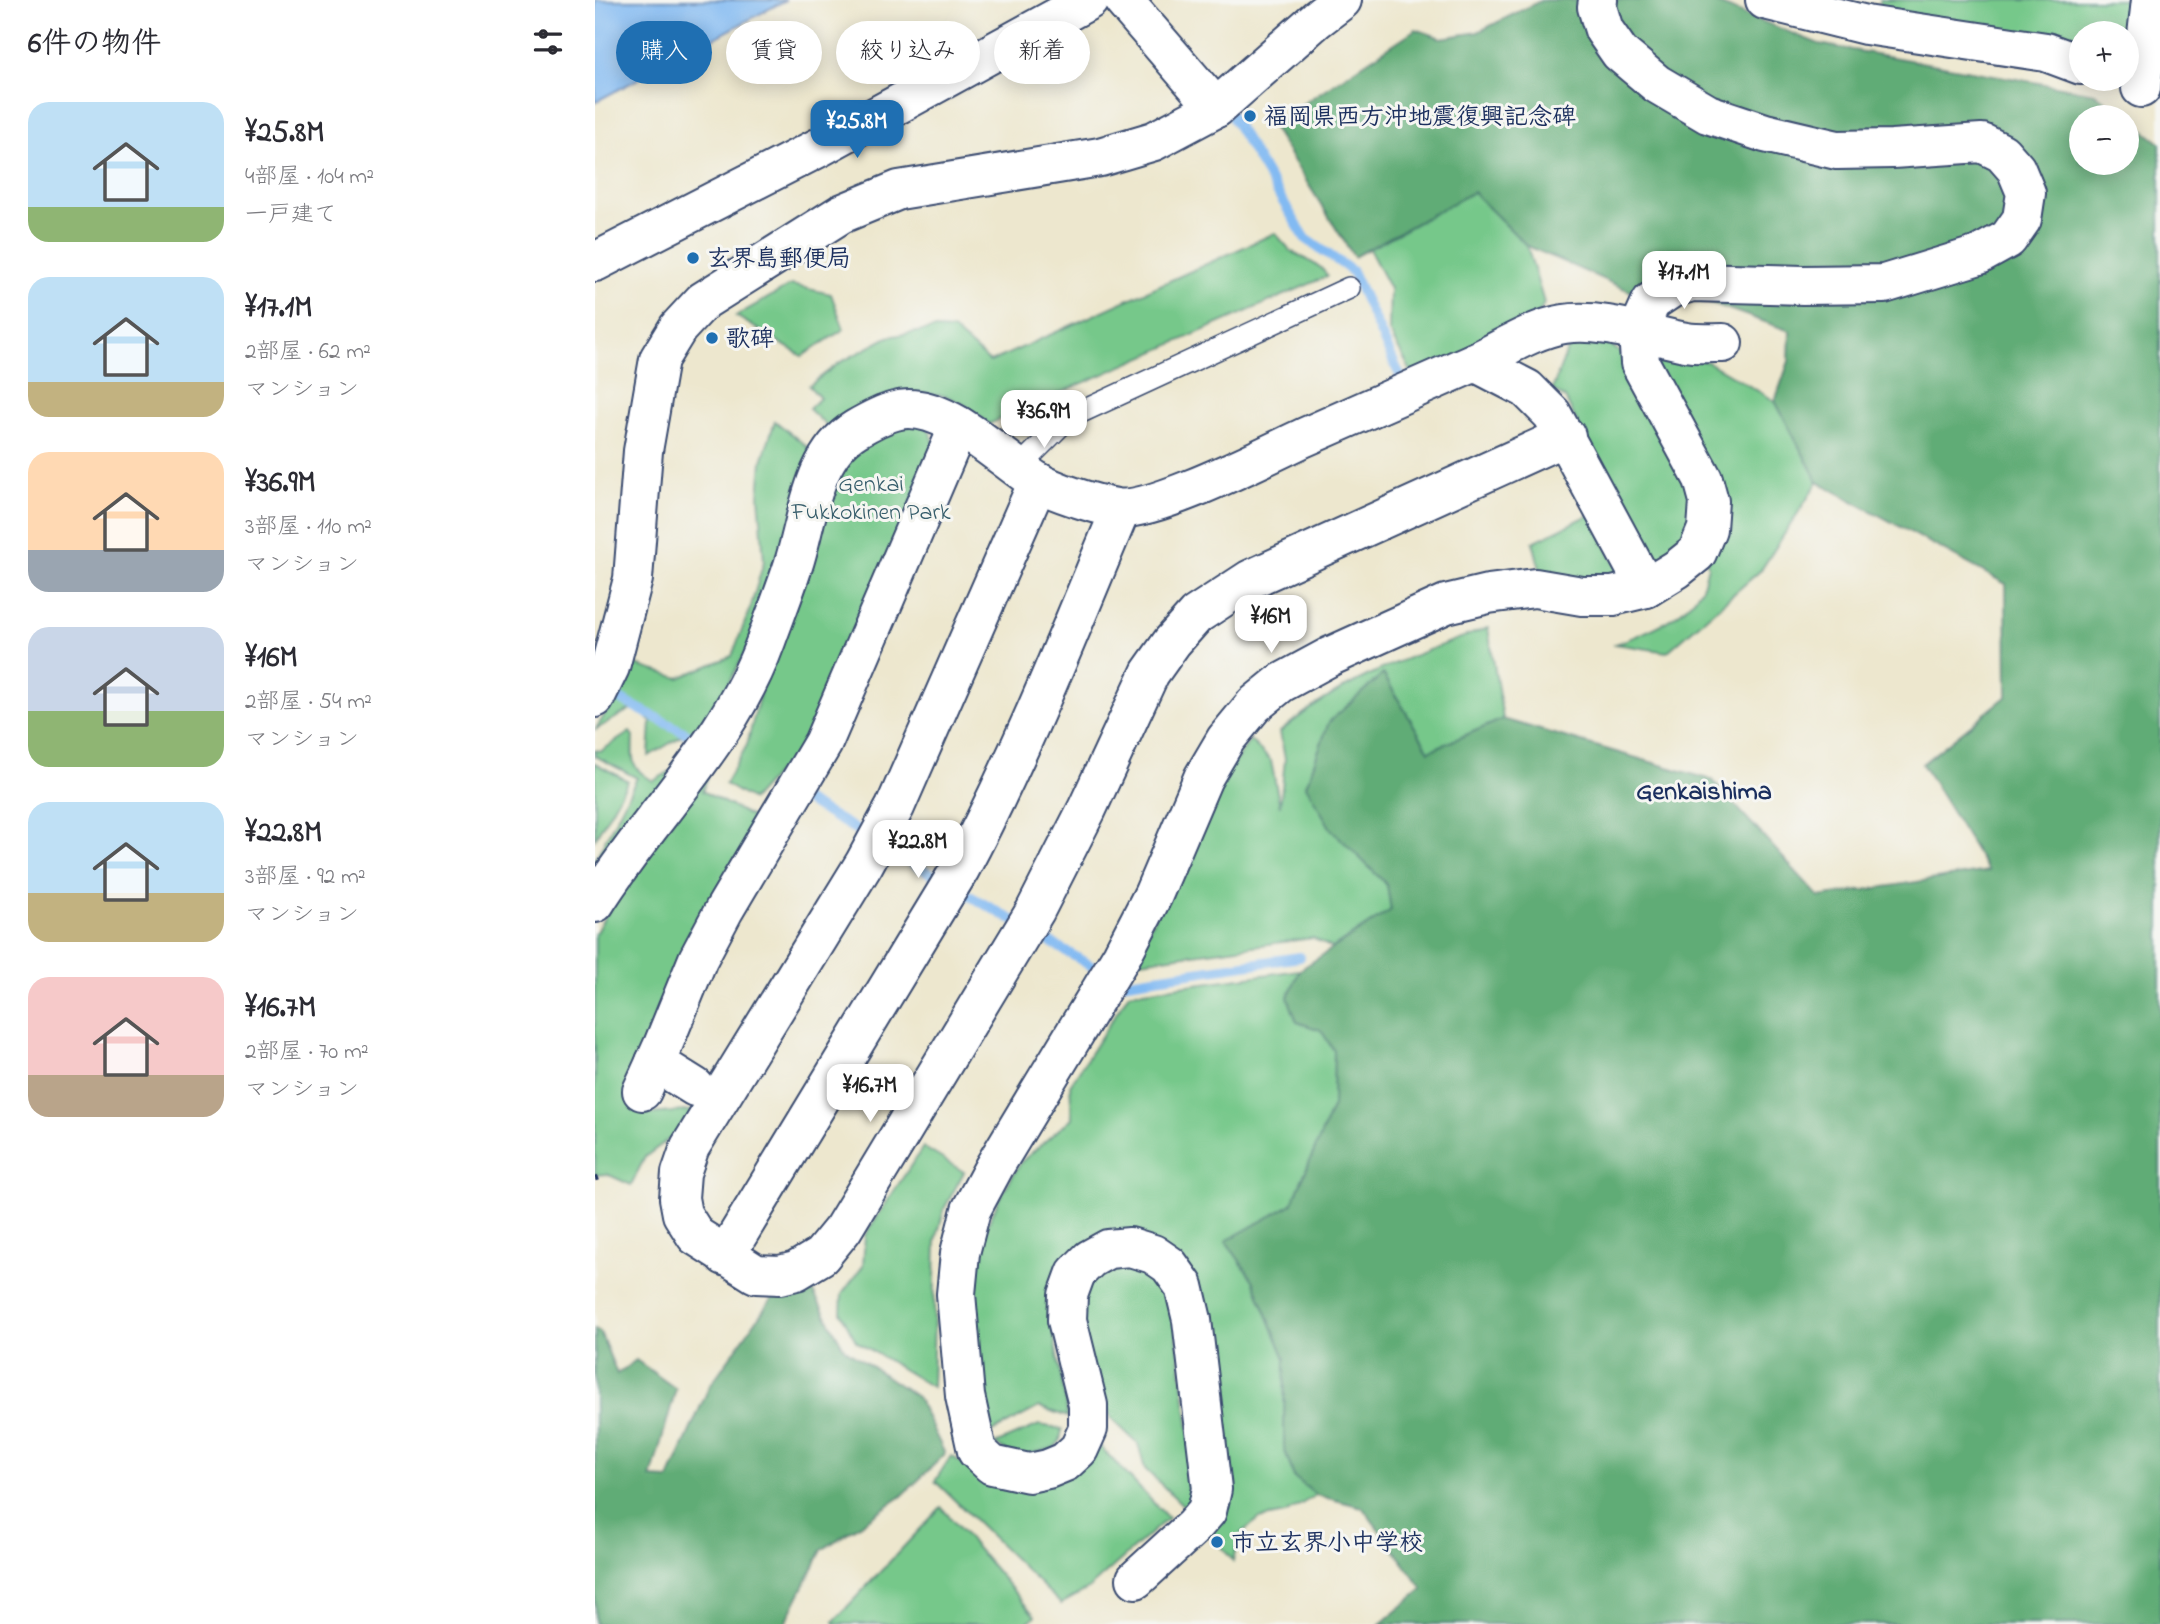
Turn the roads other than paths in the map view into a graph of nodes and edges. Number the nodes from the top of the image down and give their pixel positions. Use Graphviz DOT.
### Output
graph roads {
  1 [pos="1089,0"];
  2 [pos="1123,0"];
  3 [pos="1342,0"];
  4 [pos="1598,0"];
  5 [pos="1765,0"];
  6 [pos="2151,0"];
  7 [pos="1868,12"];
  8 [pos="2069,61"];
  9 [pos="2139,87"];
  10 [pos="1216,108"];
  11 [pos="595,262"];
  12 [pos="1349,288"];
  13 [pos="1638,331"];
  14 [pos="1723,343"];
  15 [pos="1475,362"];
  16 [pos="959,426"];
  17 [pos="1566,436"];
  18 [pos="1028,475"];
  19 [pos="1121,509"];
  20 [pos="1646,588"];
  21 [pos="595,698"];
  22 [pos="595,903"];
  23 [pos="695,1087"];
  24 [pos="725,1256"];
  25 [pos="1136,1579"];
  1 -- 11 [label="street"];
  2 -- 10 [label="street"];
  3 -- 10 [label="street"];
  4 -- 13 [label="street"];
  5 -- 7 [label="street"];
  6 -- 9 [label="street"];
  7 -- 8 [label="street"];
  10 -- 21 [label="street"];
  12 -- 18 [label="lane"];
  13 -- 14 [label="street"];
  13 -- 15 [label="street"];
  13 -- 20 [label="street"];
  15 -- 17 [label="street"];
  15 -- 19 [label="street"];
  16 -- 18 [label="street"];
  16 -- 22 [label="street"];
  16 -- 23 [label="street"];
  17 -- 20 [label="street"];
  17 -- 24 [label="street"];
  18 -- 19 [label="street"];
  18 -- 24 [label="street"];
  19 -- 24 [label="street"];
  20 -- 25 [label="street"];
}
